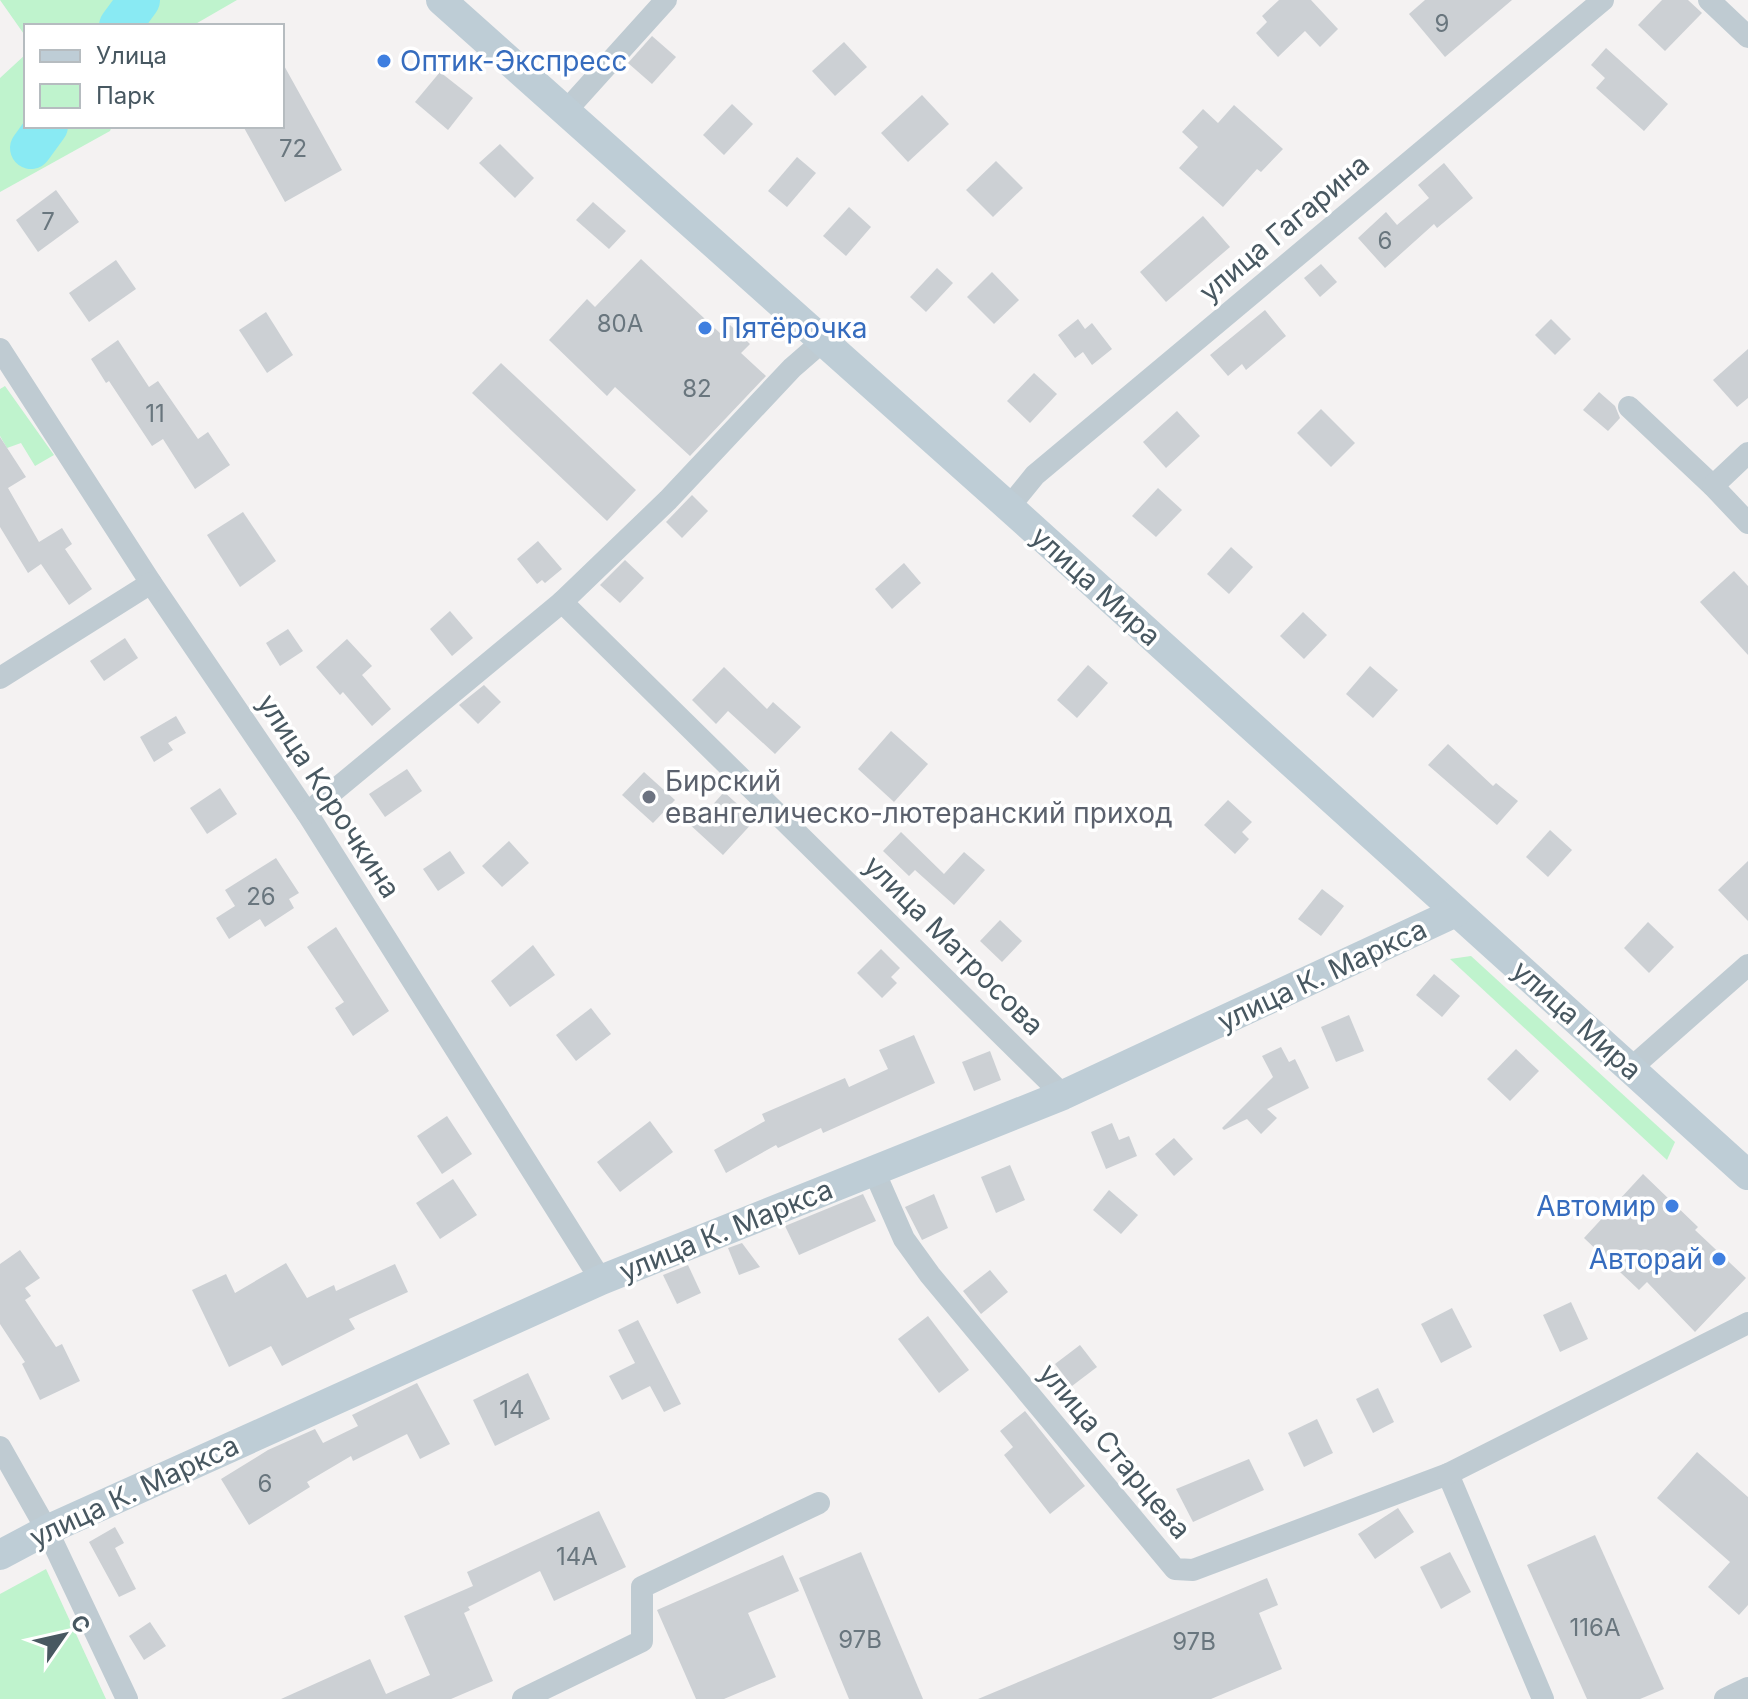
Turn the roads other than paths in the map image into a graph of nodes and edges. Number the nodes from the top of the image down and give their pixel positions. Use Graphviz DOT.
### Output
graph roads {
  1 [pos="441,0"];
  2 [pos="666,0"];
  3 [pos="1603,0"];
  4 [pos="1709,0"];
  5 [pos="1748,37"];
  6 [pos="564,113"];
  7 [pos="823,341"];
  8 [pos="0,349"];
  9 [pos="1629,407"];
  10 [pos="1748,453"];
  11 [pos="1713,486"];
  12 [pos="1009,507"];
  13 [pos="1748,523"];
  14 [pos="151,583"];
  15 [pos="562,602"];
  16 [pos="0,678"];
  17 [pos="307,813"];
  18 [pos="1456,912"];
  19 [pos="1748,965"];
  20 [pos="1630,1069"];
  21 [pos="1063,1095"];
  22 [pos="874,1171"];
  23 [pos="1748,1175"];
  24 [pos="601,1280"];
  25 [pos="1748,1323"];
  26 [pos="0,1447"];
  27 [pos="1448,1474"];
  28 [pos="819,1503"];
  29 [pos="47,1530"];
  30 [pos="0,1555"];
  31 [pos="1748,1688"];
  32 [pos="127,1699"];
  33 [pos="523,1699"];
  34 [pos="1543,1699"];
  35 [pos="1725,1699"];
  1 -- 6 [label="main road, улица Мира"];
  2 -- 6 [label="street"];
  3 -- 12 [label="street, улица Гагарина"];
  4 -- 5 [label="street"];
  6 -- 7 [label="main road, улица Мира"];
  7 -- 12 [label="main road, улица Мира"];
  7 -- 15 [label="street"];
  8 -- 14 [label="street, улица Корочкина"];
  9 -- 11 [label="street"];
  10 -- 11 [label="street"];
  11 -- 13 [label="street"];
  12 -- 18 [label="main road, улица Мира"];
  14 -- 16 [label="street"];
  14 -- 17 [label="street, улица Корочкина"];
  15 -- 17 [label="street"];
  15 -- 21 [label="street, улица Матросова"];
  17 -- 24 [label="street, улица Корочкина"];
  18 -- 20 [label="main road, улица Мира"];
  18 -- 21 [label="main road, улица К. Маркса"];
  19 -- 20 [label="street"];
  20 -- 23 [label="main road, улица Мира"];
  21 -- 22 [label="main road, улица К. Маркса"];
  22 -- 24 [label="main road, улица К. Маркса"];
  22 -- 27 [label="street, улица Старцева"];
  24 -- 29 [label="main road, улица К. Маркса"];
  25 -- 27 [label="street, улица Старцева"];
  26 -- 29 [label="street"];
  27 -- 34 [label="street"];
  28 -- 33 [label="street"];
  29 -- 30 [label="main road, улица К. Маркса"];
  29 -- 32 [label="street"];
  31 -- 35 [label="street"];
}
